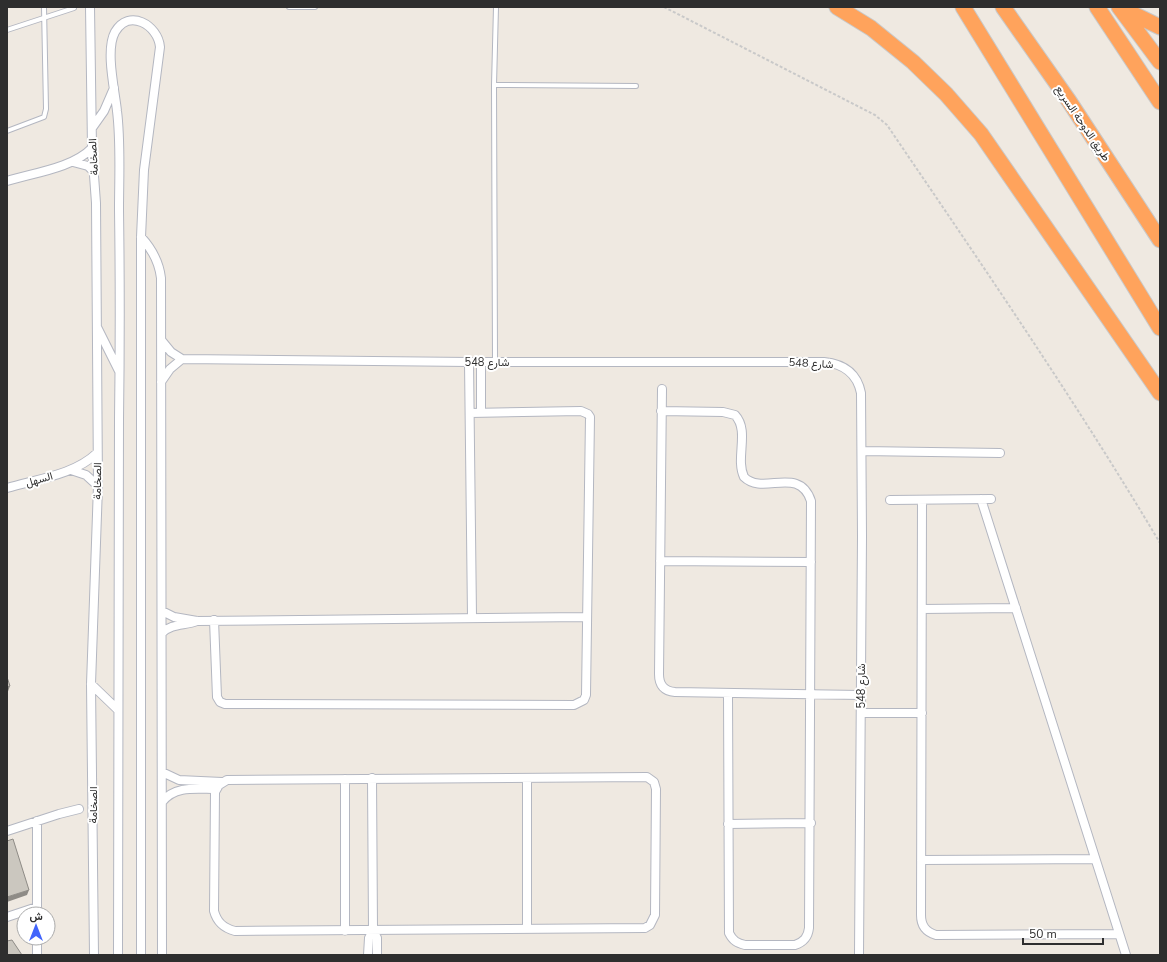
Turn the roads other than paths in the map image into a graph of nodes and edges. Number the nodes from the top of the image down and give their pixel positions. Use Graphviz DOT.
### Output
graph roads {
  1 [pos="44,7"];
  2 [pos="90,7"];
  3 [pos="289,7"];
  4 [pos="315,7"];
  5 [pos="496,7"];
  6 [pos="838,7"];
  7 [pos="963,7"];
  8 [pos="1003,7"];
  9 [pos="1097,7"];
  10 [pos="1120,7"];
  11 [pos="74,8"];
  12 [pos="44,18"];
  13 [pos="1160,27"];
  14 [pos="7,30"];
  15 [pos="1160,62"];
  16 [pos="494,85"];
  17 [pos="115,86"];
  18 [pos="636,86"];
  19 [pos="1160,102"];
  20 [pos="92,128"];
  21 [pos="7,130"];
  22 [pos="92,148"];
  23 [pos="72,162"];
  24 [pos="94,172"];
  25 [pos="7,181"];
  26 [pos="141,237"];
  27 [pos="1160,240"];
  28 [pos="96,325"];
  29 [pos="1160,328"];
  30 [pos="162,341"];
  31 [pos="182,359"];
  32 [pos="469,362"];
  33 [pos="481,362"];
  34 [pos="495,362"];
  35 [pos="120,373"];
  36 [pos="161,382"];
  37 [pos="662,389"];
  38 [pos="1160,393"];
  39 [pos="661,411"];
  40 [pos="470,413"];
  41 [pos="481,413"];
  42 [pos="862,451"];
  43 [pos="98,453"];
  44 [pos="1000,453"];
  45 [pos="71,470"];
  46 [pos="98,486"];
  47 [pos="7,488"];
  48 [pos="981,499"];
  49 [pos="991,499"];
  50 [pos="890,500"];
  51 [pos="922,500"];
  52 [pos="660,561"];
  53 [pos="811,562"];
  54 [pos="1016,608"];
  55 [pos="922,609"];
  56 [pos="162,610"];
  57 [pos="472,617"];
  58 [pos="587,617"];
  59 [pos="214,620"];
  60 [pos="197,621"];
  61 [pos="162,633"];
  62 [pos="91,684"];
  63 [pos="728,693"];
  64 [pos="811,694"];
  65 [pos="861,695"];
  66 [pos="117,709"];
  67 [pos="861,713"];
  68 [pos="922,713"];
  69 [pos="162,772"];
  70 [pos="372,778"];
  71 [pos="527,778"];
  72 [pos="345,779"];
  73 [pos="219,785"];
  74 [pos="162,802"];
  75 [pos="79,809"];
  76 [pos="37,821"];
  77 [pos="811,823"];
  78 [pos="728,824"];
  79 [pos="7,831"];
  80 [pos="1095,859"];
  81 [pos="921,860"];
  82 [pos="37,906"];
  83 [pos="345,930"];
  84 [pos="373,930"];
  85 [pos="527,930"];
  86 [pos="1119,934"];
  87 [pos="94,955"];
  88 [pos="118,955"];
  89 [pos="141,955"];
  90 [pos="162,955"];
  91 [pos="368,955"];
  92 [pos="377,955"];
  93 [pos="859,955"];
  94 [pos="1126,955"];
  1 -- 12 [label="lane"];
  2 -- 20 [label="street, الصخامة"];
  3 -- 4 [label="lane"];
  5 -- 16 [label="lane"];
  6 -- 38 [label="highway"];
  7 -- 29 [label="highway"];
  8 -- 27 [label="highway, طريق الدوحة السريع"];
  9 -- 19 [label="highway"];
  10 -- 13 [label="highway"];
  10 -- 15 [label="highway"];
  11 -- 12 [label="lane"];
  12 -- 14 [label="lane"];
  12 -- 21 [label="lane"];
  16 -- 18 [label="lane"];
  16 -- 34 [label="lane"];
  17 -- 20 [label="street"];
  17 -- 26 [label="street"];
  17 -- 35 [label="street"];
  20 -- 22 [label="street, الصخامة"];
  22 -- 23 [label="street"];
  22 -- 24 [label="street, الصخامة"];
  23 -- 24 [label="street"];
  23 -- 25 [label="street"];
  24 -- 28 [label="street, الصخامة"];
  26 -- 30 [label="street"];
  26 -- 89 [label="street"];
  28 -- 35 [label="street"];
  28 -- 43 [label="street, الصخامة"];
  30 -- 31 [label="street"];
  30 -- 36 [label="street"];
  31 -- 32 [label="street, شارع 548"];
  31 -- 36 [label="street"];
  32 -- 33 [label="street, شارع 548"];
  32 -- 40 [label="street"];
  33 -- 34 [label="street, شارع 548"];
  33 -- 41 [label="street"];
  34 -- 42 [label="street, شارع 548"];
  35 -- 66 [label="street"];
  36 -- 56 [label="street"];
  37 -- 39 [label="street"];
  39 -- 52 [label="street"];
  39 -- 53 [label="street"];
  40 -- 41 [label="street"];
  40 -- 57 [label="street"];
  41 -- 58 [label="street"];
  42 -- 44 [label="street"];
  42 -- 65 [label="street, شارع 548"];
  43 -- 45 [label="street, السهل"];
  43 -- 46 [label="street, الصخامة"];
  45 -- 46 [label="street"];
  45 -- 47 [label="street, السهل"];
  46 -- 62 [label="street, الصخامة"];
  48 -- 49 [label="street"];
  48 -- 51 [label="street"];
  48 -- 54 [label="street"];
  50 -- 51 [label="street"];
  51 -- 55 [label="street"];
  52 -- 53 [label="street"];
  52 -- 63 [label="street"];
  53 -- 64 [label="street"];
  54 -- 55 [label="street"];
  54 -- 80 [label="street"];
  55 -- 68 [label="street"];
  56 -- 60 [label="street"];
  56 -- 61 [label="street"];
  57 -- 58 [label="street"];
  57 -- 59 [label="street"];
  58 -- 59 [label="street"];
  59 -- 60 [label="street"];
  60 -- 61 [label="street"];
  61 -- 69 [label="street"];
  62 -- 66 [label="street"];
  62 -- 87 [label="street, الصخامة"];
  63 -- 64 [label="street"];
  63 -- 78 [label="street"];
  64 -- 65 [label="street"];
  64 -- 77 [label="street"];
  65 -- 67 [label="street, شارع 548"];
  66 -- 88 [label="street"];
  67 -- 68 [label="street"];
  67 -- 93 [label="street, شارع 548"];
  68 -- 81 [label="street"];
  69 -- 73 [label="street"];
  69 -- 74 [label="street"];
  70 -- 71 [label="street"];
  70 -- 72 [label="street"];
  70 -- 84 [label="street"];
  71 -- 85 [label="street"];
  71 -- 85 [label="street"];
  72 -- 73 [label="street"];
  72 -- 83 [label="street"];
  73 -- 74 [label="street"];
  73 -- 83 [label="street"];
  74 -- 90 [label="street"];
  75 -- 76 [label="street"];
  76 -- 79 [label="street"];
  76 -- 82 [label="street"];
  77 -- 78 [label="street"];
  77 -- 78 [label="street"];
  80 -- 81 [label="street"];
  80 -- 86 [label="street"];
  81 -- 86 [label="street"];
  83 -- 84 [label="street"];
  84 -- 85 [label="street"];
  84 -- 91 [label="street"];
  84 -- 92 [label="street"];
  86 -- 94 [label="street"];
}
